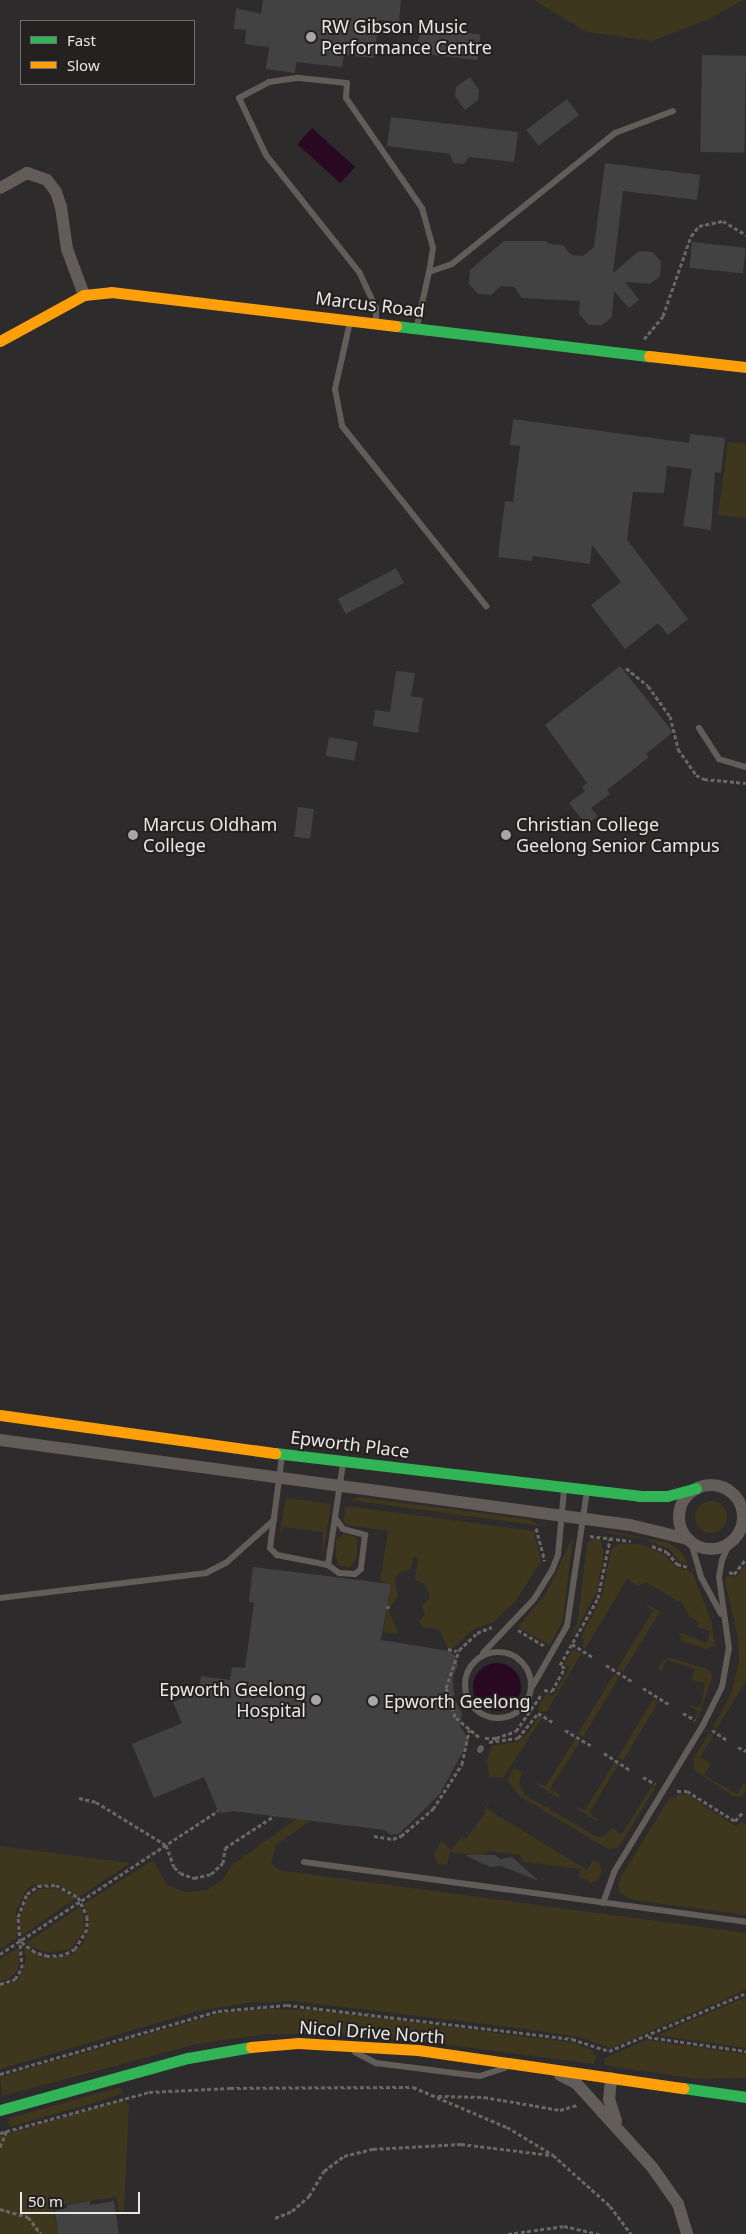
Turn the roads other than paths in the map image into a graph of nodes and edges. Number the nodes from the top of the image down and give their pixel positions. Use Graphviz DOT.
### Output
graph roads {
  1 [pos="673,111"];
  2 [pos="0,188"];
  3 [pos="429,272"];
  4 [pos="84,295"];
  5 [pos="351,320"];
  6 [pos="376,323"];
  7 [pos="417,327"];
  8 [pos="0,340"];
  9 [pos="746,367"];
  10 [pos="486,606"];
  11 [pos="699,728"];
  12 [pos="746,767"];
  13 [pos="0,1415"];
  14 [pos="0,1440"];
  15 [pos="282,1453"];
  16 [pos="343,1462"];
  17 [pos="280,1478"];
  18 [pos="340,1486"];
  19 [pos="564,1488"];
  20 [pos="696,1488"];
  21 [pos="587,1490"];
  22 [pos="729,1490"];
  23 [pos="746,1499"];
  24 [pos="562,1516"];
  25 [pos="336,1519"];
  26 [pos="584,1519"];
  27 [pos="274,1520"];
  28 [pos="746,1536"];
  29 [pos="689,1540"];
  30 [pos="732,1541"];
  31 [pos="328,1565"];
  32 [pos="0,1598"];
  33 [pos="722,1617"];
  34 [pos="479,1657"];
  35 [pos="532,1688"];
  36 [pos="304,1862"];
  37 [pos="603,1903"];
  38 [pos="746,1922"];
  39 [pos="347,2044"];
  40 [pos="514,2063"];
  41 [pos="546,2068"];
  42 [pos="611,2078"];
  43 [pos="746,2097"];
  44 [pos="0,2110"];
  45 [pos="620,2128"];
  46 [pos="687,2234"];
  1 -- 3 [label="lane"];
  2 -- 4 [label="street"];
  3 -- 6 [label="lane"];
  3 -- 7 [label="lane"];
  4 -- 5 [label="street, Marcus Road"];
  4 -- 8 [label="street, Marcus Road"];
  5 -- 6 [label="street, Marcus Road"];
  5 -- 10 [label="lane"];
  6 -- 7 [label="street, Marcus Road"];
  7 -- 9 [label="street, Marcus Road"];
  11 -- 12 [label="lane"];
  13 -- 15 [label="street, Epworth Place"];
  14 -- 17 [label="street"];
  15 -- 16 [label="street, Epworth Place"];
  15 -- 17 [label="lane"];
  16 -- 18 [label="lane"];
  16 -- 19 [label="street, Epworth Place"];
  17 -- 18 [label="street"];
  17 -- 27 [label="lane"];
  18 -- 24 [label="street"];
  18 -- 25 [label="lane"];
  19 -- 21 [label="street, Epworth Place"];
  19 -- 24 [label="lane"];
  20 -- 21 [label="street, Epworth Place"];
  20 -- 22 [label="street"];
  20 -- 29 [label="street"];
  21 -- 26 [label="lane"];
  22 -- 23 [label="street"];
  22 -- 30 [label="street"];
  24 -- 26 [label="street"];
  24 -- 34 [label="lane"];
  25 -- 31 [label="lane"];
  25 -- 31 [label="lane"];
  26 -- 29 [label="street"];
  26 -- 35 [label="lane"];
  27 -- 31 [label="lane"];
  27 -- 32 [label="lane"];
  28 -- 30 [label="street"];
  29 -- 30 [label="street"];
  29 -- 33 [label="lane"];
  30 -- 33 [label="lane"];
  33 -- 37 [label="lane"];
  34 -- 35 [label="lane"];
  34 -- 35 [label="lane"];
  36 -- 37 [label="lane"];
  37 -- 38 [label="lane"];
  39 -- 40 [label="street, Nicol Drive North"];
  39 -- 40 [label="lane"];
  39 -- 44 [label="street, Nicol Drive North"];
  40 -- 41 [label="street, Nicol Drive North"];
  41 -- 42 [label="street, Nicol Drive North"];
  41 -- 45 [label="street"];
  42 -- 43 [label="street, Nicol Drive North"];
  42 -- 45 [label="street"];
  45 -- 46 [label="street"];
}
